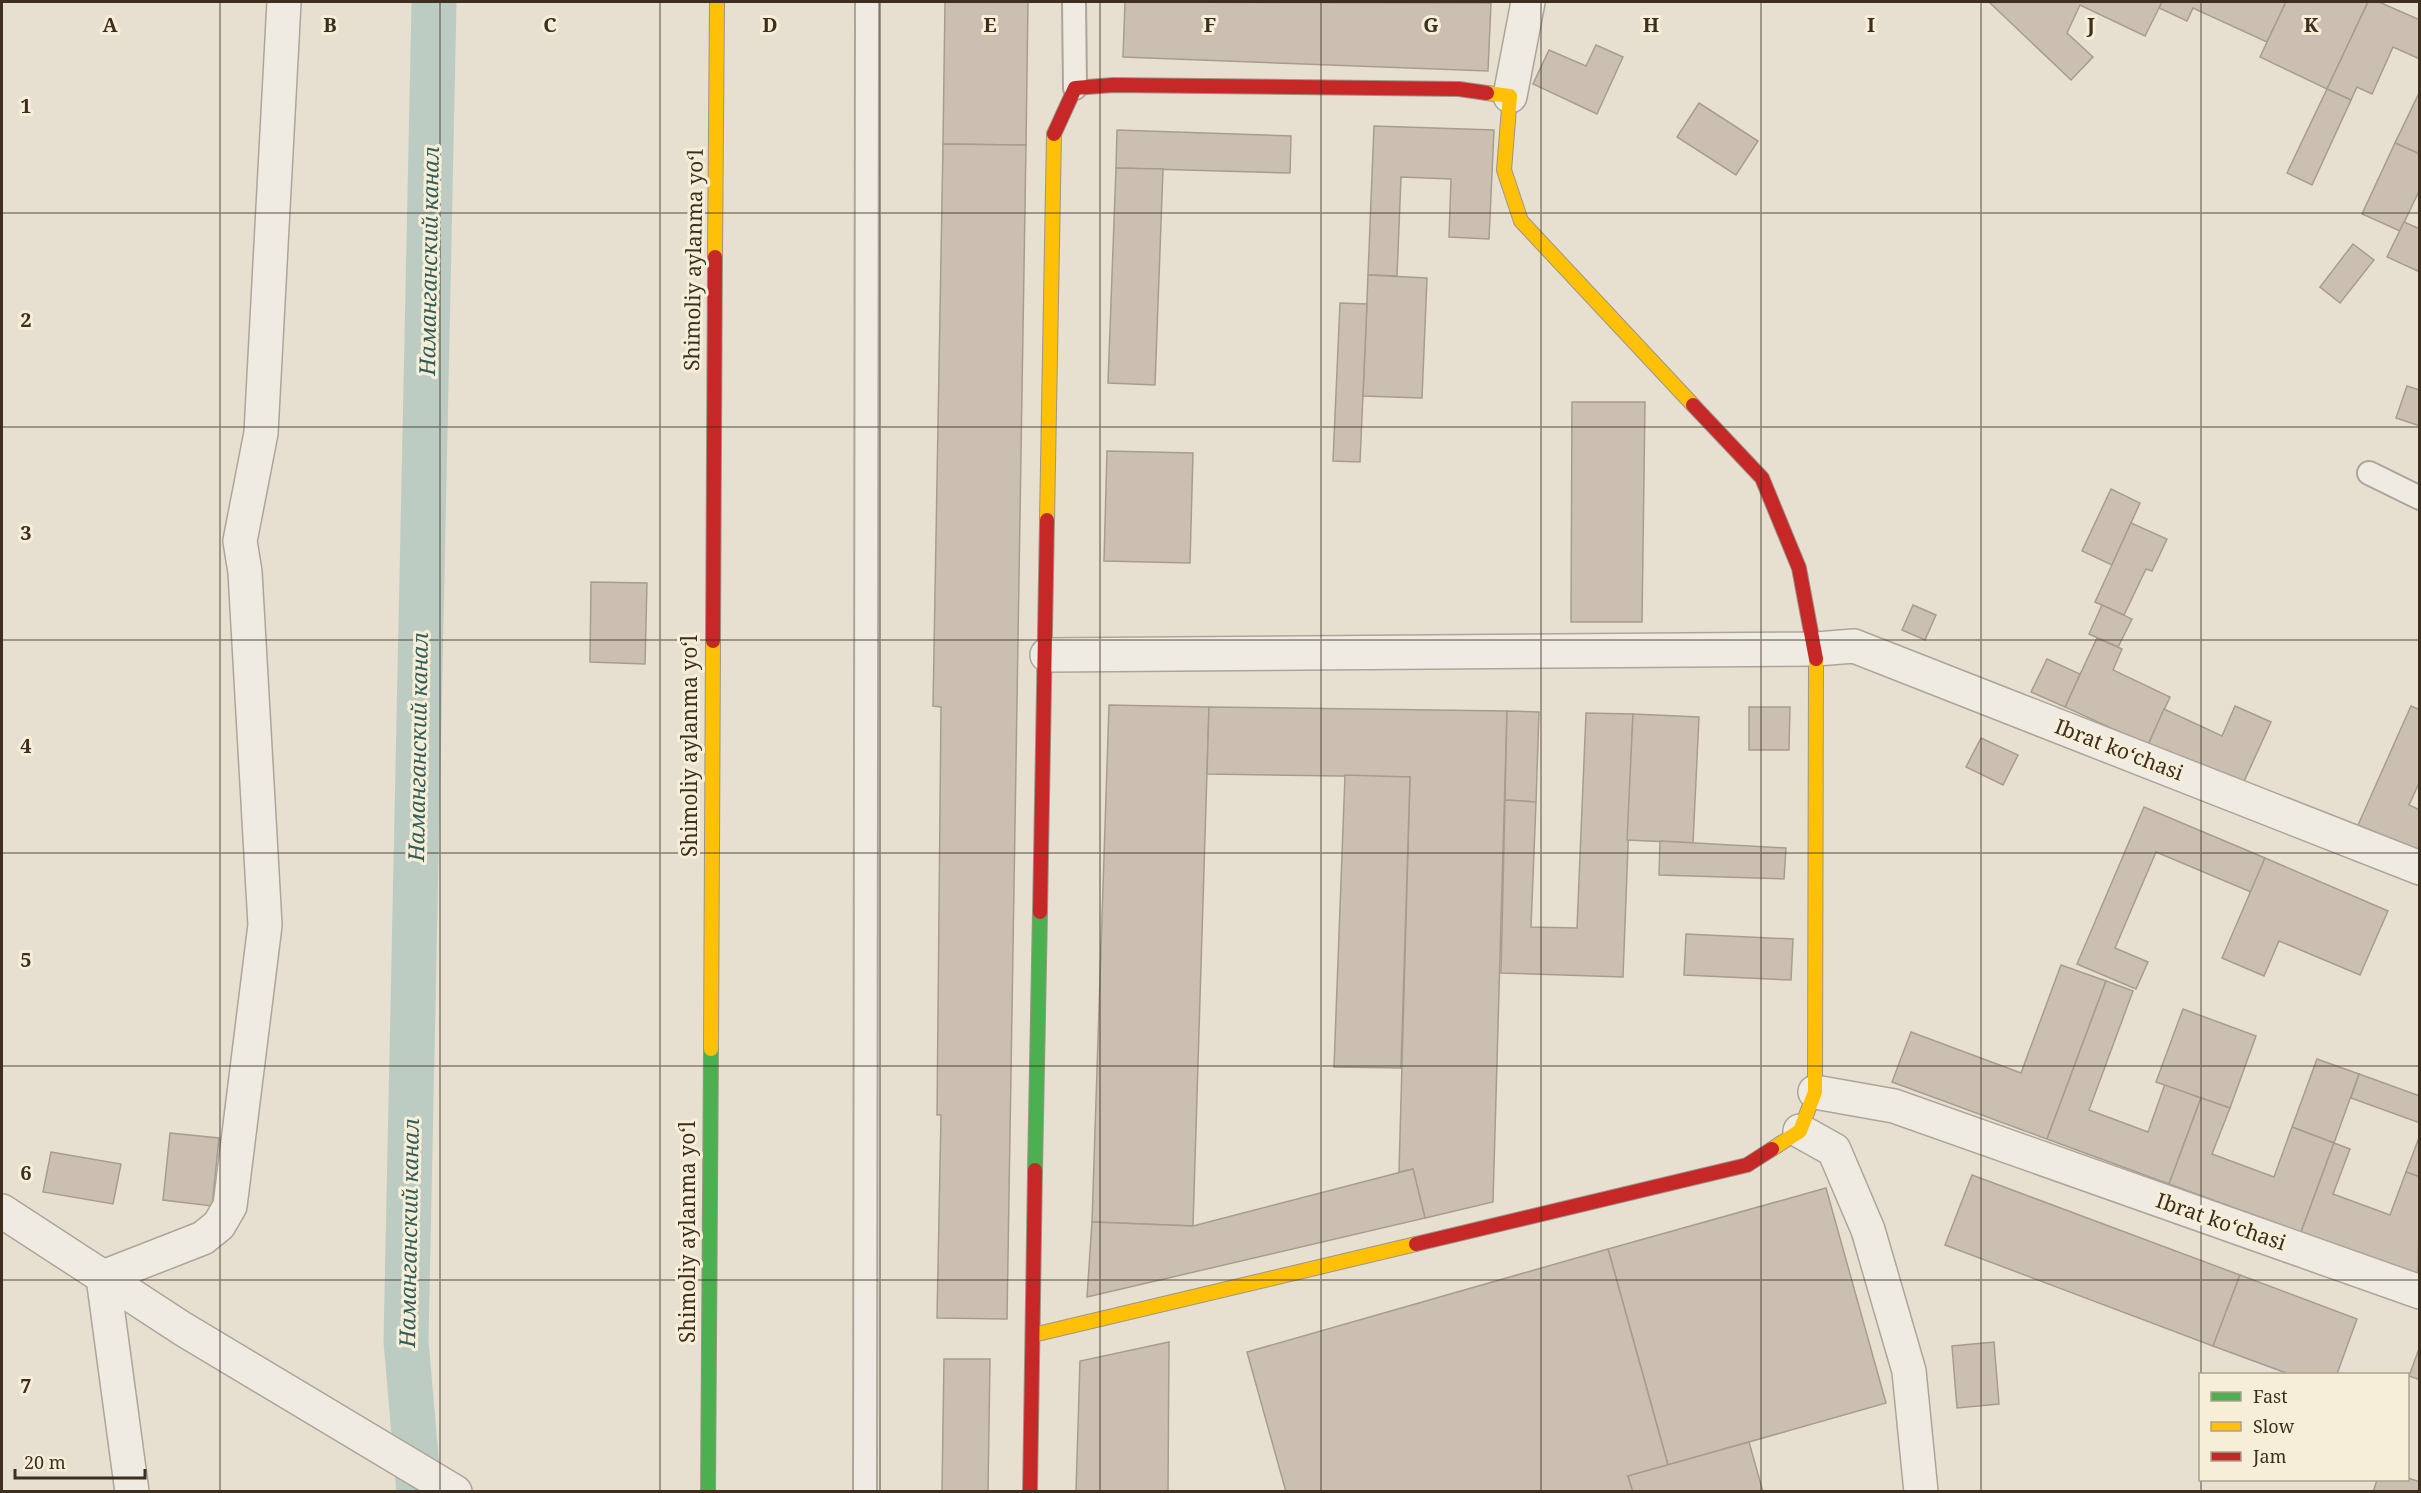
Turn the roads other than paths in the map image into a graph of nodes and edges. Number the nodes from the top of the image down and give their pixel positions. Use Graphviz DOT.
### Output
graph roads {
  1 [pos="284,2"];
  2 [pos="717,2"];
  3 [pos="867,2"];
  4 [pos="1074,2"];
  5 [pos="1528,2"];
  6 [pos="1075,88"];
  7 [pos="1510,96"];
  8 [pos="2369,473"];
  9 [pos="2420,498"];
  10 [pos="1816,649"];
  11 [pos="1047,655"];
  12 [pos="2420,868"];
  13 [pos="1815,1092"];
  14 [pos="1800,1131"];
  15 [pos="2,1211"];
  16 [pos="103,1277"];
  17 [pos="2420,1292"];
  18 [pos="1033,1335"];
  19 [pos="132,1491"];
  20 [pos="455,1491"];
  21 [pos="708,1491"];
  22 [pos="865,1491"];
  23 [pos="1030,1491"];
  24 [pos="1921,1491"];
  1 -- 16 [label="street"];
  2 -- 21 [label="street, Shimoliy aylanma yoʻl"];
  3 -- 22 [label="lane"];
  4 -- 6 [label="lane"];
  5 -- 7 [label="street"];
  6 -- 7 [label="street"];
  6 -- 11 [label="street"];
  7 -- 10 [label="street"];
  8 -- 9 [label="lane"];
  10 -- 11 [label="street, Ibrat koʻchasi"];
  10 -- 12 [label="street, Ibrat koʻchasi"];
  10 -- 13 [label="street"];
  11 -- 18 [label="street"];
  13 -- 14 [label="street"];
  13 -- 17 [label="street, Ibrat koʻchasi"];
  14 -- 18 [label="street"];
  14 -- 24 [label="street"];
  15 -- 16 [label="street"];
  16 -- 19 [label="street"];
  16 -- 20 [label="street"];
  18 -- 23 [label="street"];
}
